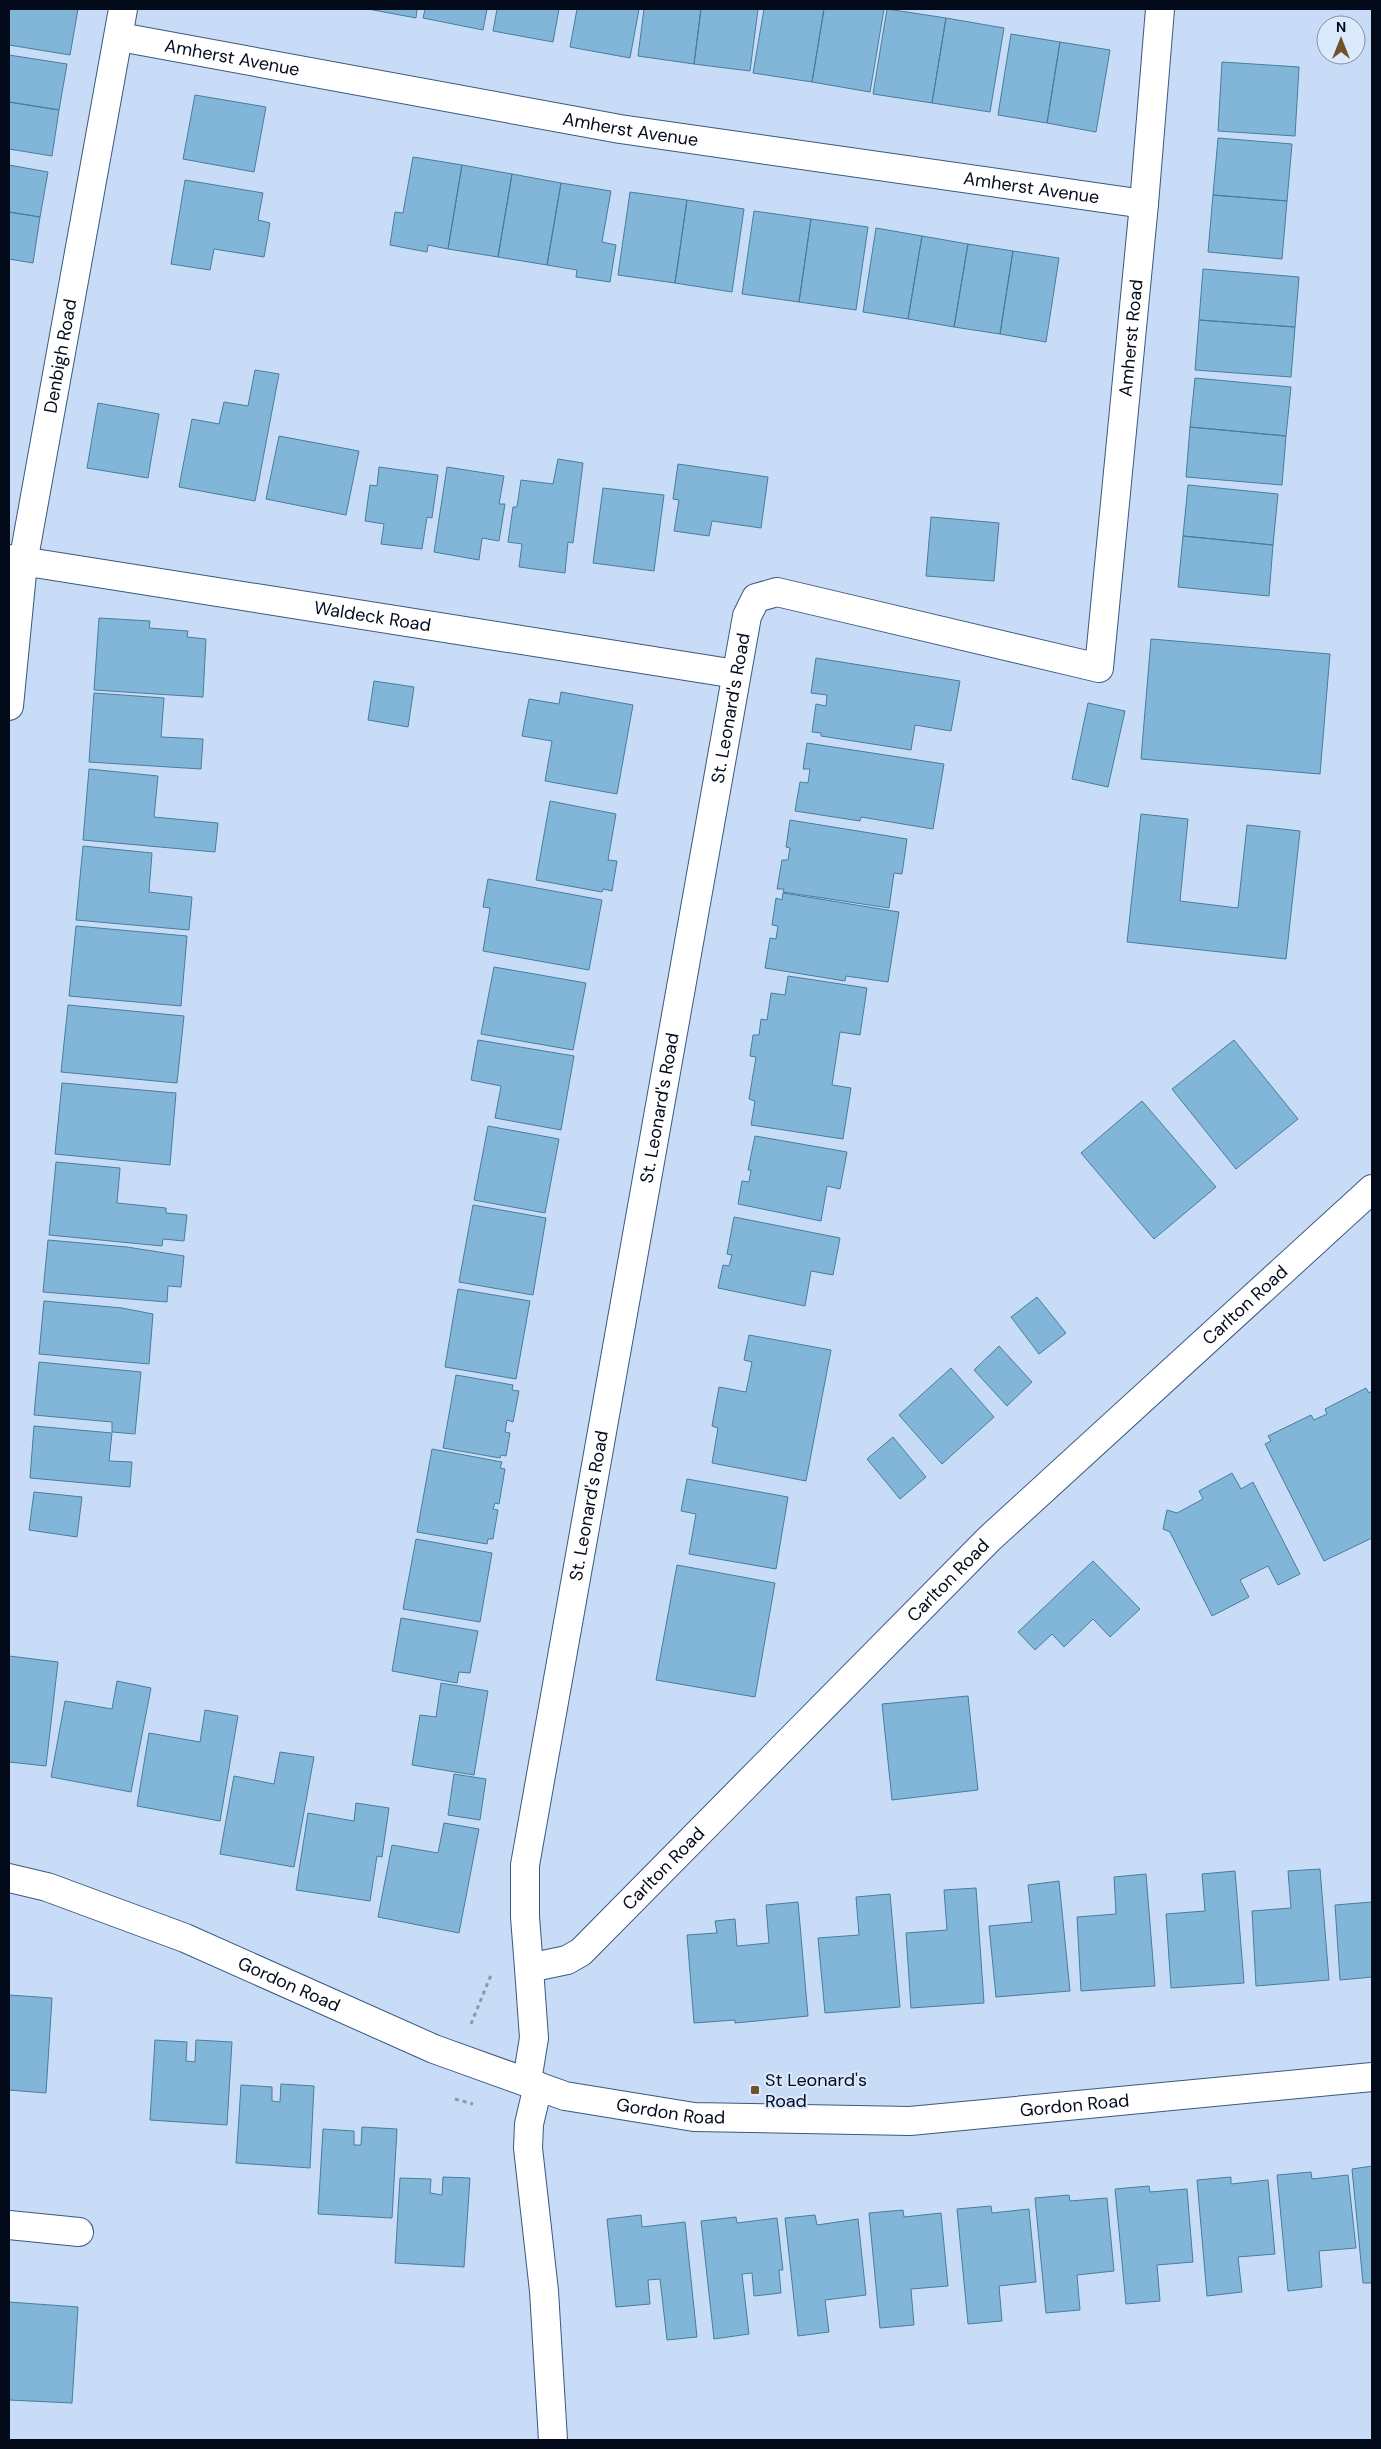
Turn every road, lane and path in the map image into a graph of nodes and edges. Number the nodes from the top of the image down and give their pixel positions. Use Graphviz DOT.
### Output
graph roads {
  1 [pos="124,9"];
  2 [pos="1160,9"];
  3 [pos="120,36"];
  4 [pos="1144,204"];
  5 [pos="16,561"];
  6 [pos="1099,668"];
  7 [pos="736,674"];
  8 [pos="9,706"];
  9 [pos="1372,1189"];
  10 [pos="9,1878"];
  11 [pos="530,1968"];
  12 [pos="492,1972"];
  13 [pos="469,2028"];
  14 [pos="1372,2077"];
  15 [pos="533,2084"];
  16 [pos="9,2225"];
  17 [pos="79,2232"];
  18 [pos="553,2440"];
  1 -- 3 [label="street, Denbigh Road"];
  2 -- 4 [label="street, Amherst Road"];
  3 -- 4 [label="street, Amherst Avenue"];
  3 -- 5 [label="street, Denbigh Road"];
  4 -- 6 [label="street, Amherst Road"];
  5 -- 7 [label="street, Waldeck Road"];
  5 -- 8 [label="street, Denbigh Road"];
  6 -- 7 [label="street, St. Leonard's Road"];
  7 -- 11 [label="street, St. Leonard's Road"];
  9 -- 11 [label="street, Carlton Road"];
  10 -- 15 [label="street, Gordon Road"];
  11 -- 15 [label="street"];
  12 -- 13 [label="path"];
  14 -- 15 [label="street, Gordon Road"];
  15 -- 18 [label="street"];
  16 -- 17 [label="street"];
}
